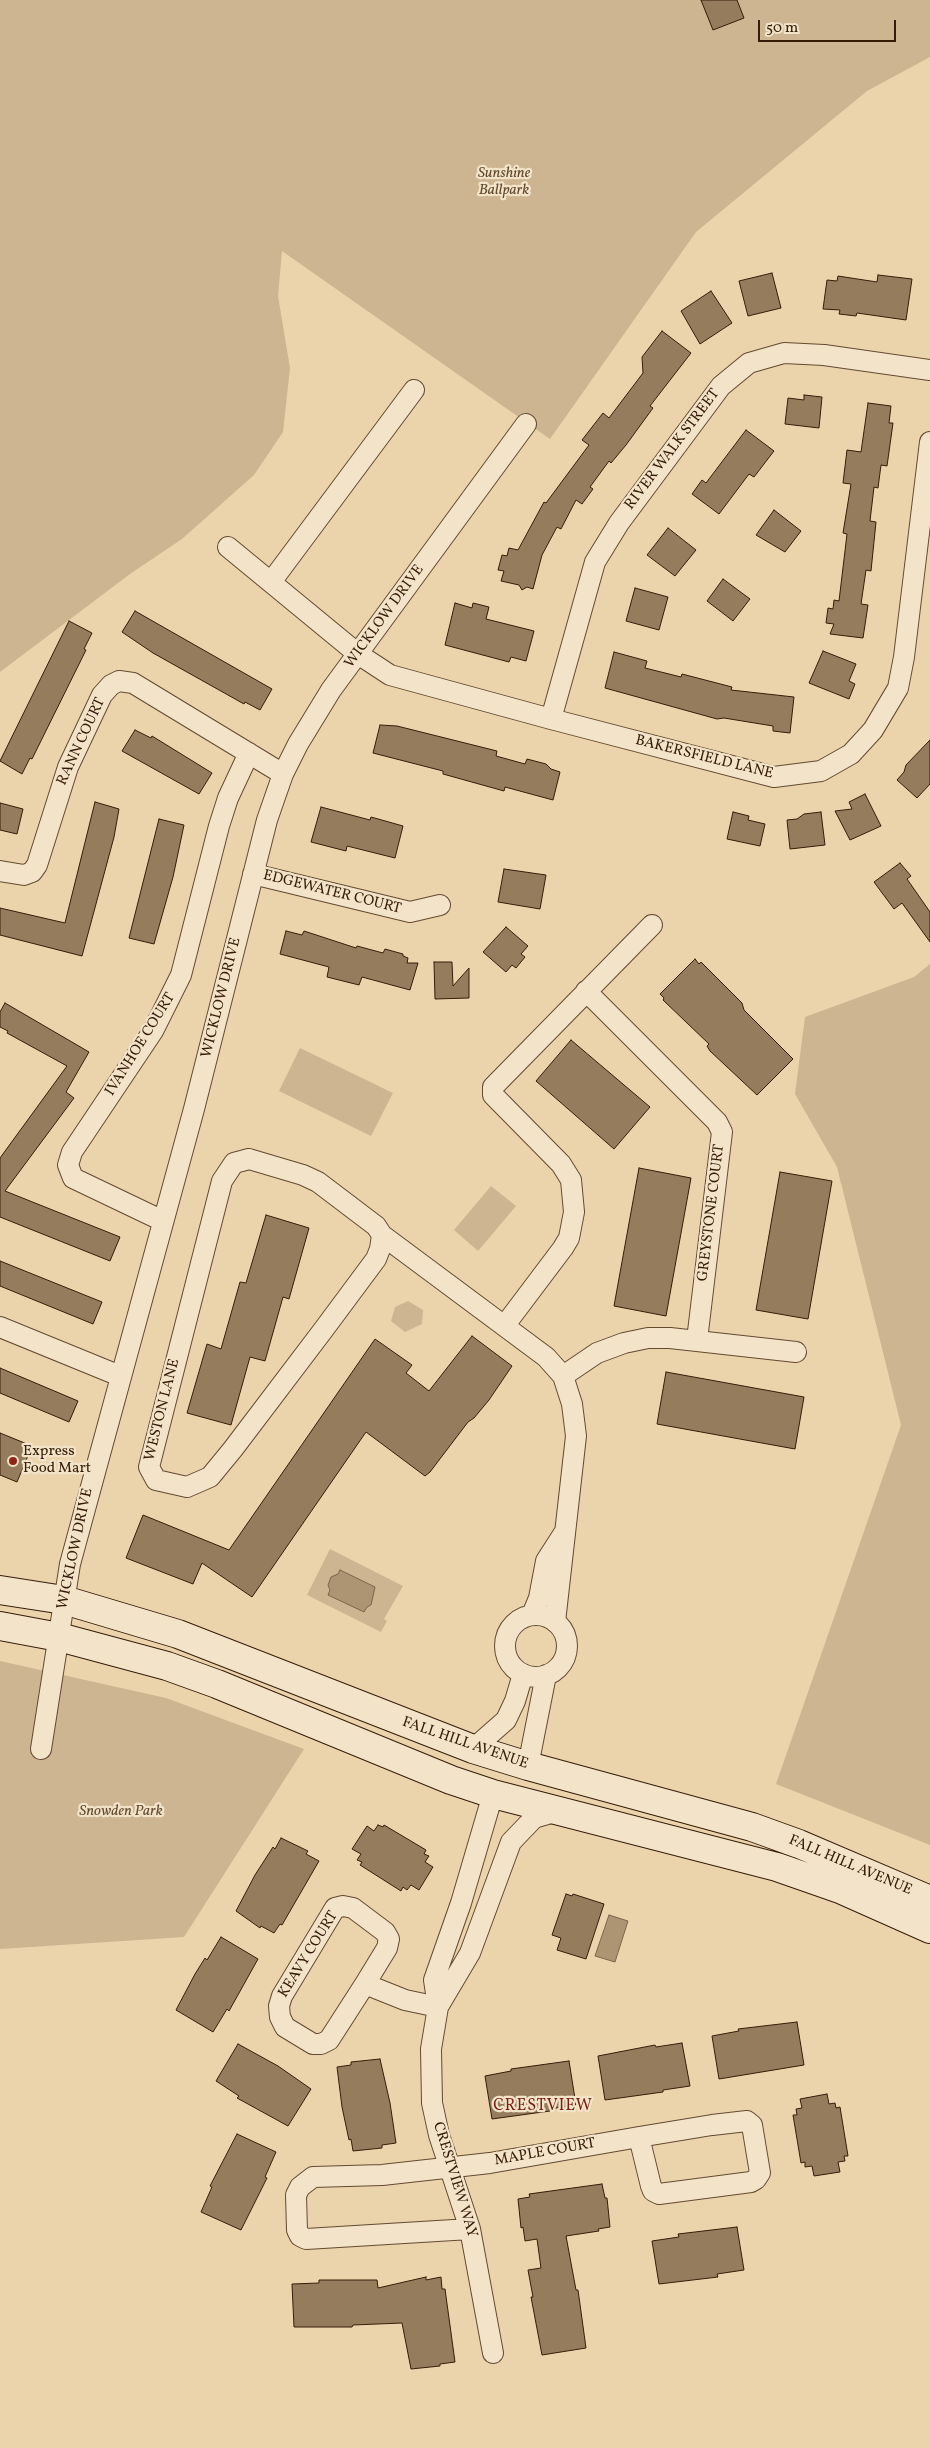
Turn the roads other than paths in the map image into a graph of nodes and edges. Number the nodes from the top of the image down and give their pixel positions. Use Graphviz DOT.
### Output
graph roads {
  1 [pos="930,370"];
  2 [pos="414,390"];
  3 [pos="526,424"];
  4 [pos="930,442"];
  5 [pos="228,547"];
  6 [pos="271,582"];
  7 [pos="358,654"];
  8 [pos="551,719"];
  9 [pos="249,753"];
  10 [pos="283,774"];
  11 [pos="0,871"];
  12 [pos="253,874"];
  13 [pos="440,905"];
  14 [pos="652,926"];
  15 [pos="586,991"];
  16 [pos="163,1221"];
  17 [pos="382,1235"];
  18 [pos="505,1325"];
  19 [pos="0,1327"];
  20 [pos="697,1340"];
  21 [pos="796,1352"];
  22 [pos="120,1376"];
  23 [pos="563,1376"];
  24 [pos="565,1531"];
  25 [pos="0,1590"];
  26 [pos="64,1600"];
  27 [pos="532,1615"];
  28 [pos="555,1622"];
  29 [pos="0,1626"];
  30 [pos="59,1637"];
  31 [pos="523,1674"];
  32 [pos="546,1675"];
  33 [pos="41,1749"];
  34 [pos="473,1749"];
  35 [pos="528,1766"];
  36 [pos="493,1794"];
  37 [pos="558,1811"];
  38 [pos="930,1900"];
  39 [pos="930,1929"];
  40 [pos="365,1984"];
  41 [pos="438,2007"];
  42 [pos="639,2137"];
  43 [pos="451,2167"];
  44 [pos="470,2229"];
  45 [pos="493,2352"];
  1 -- 8 [label="street, RIVER WALK STREET"];
  2 -- 6 [label="street"];
  3 -- 7 [label="street, WICKLOW DRIVE"];
  4 -- 8 [label="street, BAKERSFIELD LANE"];
  5 -- 6 [label="street, BAKERSFIELD LANE"];
  6 -- 7 [label="street, BAKERSFIELD LANE"];
  7 -- 8 [label="street, BAKERSFIELD LANE"];
  7 -- 10 [label="street, WICKLOW DRIVE"];
  9 -- 10 [label="street, RANN COURT"];
  9 -- 11 [label="street, RANN COURT"];
  9 -- 16 [label="street, IVANHOE COURT"];
  10 -- 12 [label="street, WICKLOW DRIVE"];
  12 -- 13 [label="street, EDGEWATER COURT"];
  12 -- 16 [label="street, WICKLOW DRIVE"];
  14 -- 15 [label="street"];
  15 -- 18 [label="street"];
  15 -- 20 [label="street, GREYSTONE COURT"];
  16 -- 22 [label="street, WICKLOW DRIVE"];
  17 -- 17 [label="street, WESTON LANE"];
  17 -- 18 [label="street, WESTON LANE"];
  18 -- 23 [label="street, WESTON LANE"];
  19 -- 22 [label="street"];
  20 -- 21 [label="street"];
  20 -- 23 [label="street"];
  22 -- 26 [label="street, WICKLOW DRIVE"];
  23 -- 24 [label="street, WESTON LANE"];
  24 -- 27 [label="street, WESTON LANE"];
  24 -- 28 [label="street, WESTON LANE"];
  25 -- 26 [label="main road, FALL HILL AVENUE"];
  26 -- 30 [label="street, WICKLOW DRIVE"];
  26 -- 34 [label="main road, FALL HILL AVENUE"];
  27 -- 28 [label="street"];
  27 -- 31 [label="street"];
  28 -- 32 [label="street"];
  29 -- 30 [label="main road, FALL HILL AVENUE"];
  30 -- 33 [label="street"];
  30 -- 36 [label="main road, FALL HILL AVENUE"];
  31 -- 32 [label="street"];
  31 -- 34 [label="street"];
  32 -- 35 [label="street"];
  34 -- 35 [label="main road, FALL HILL AVENUE"];
  35 -- 36 [label="main road"];
  35 -- 38 [label="main road, FALL HILL AVENUE"];
  36 -- 37 [label="main road, FALL HILL AVENUE"];
  36 -- 41 [label="street, CRESTVIEW WAY"];
  37 -- 39 [label="main road, FALL HILL AVENUE"];
  37 -- 41 [label="street, CRESTVIEW WAY"];
  40 -- 40 [label="street, KEAVY COURT"];
  40 -- 41 [label="street"];
  41 -- 43 [label="street, CRESTVIEW WAY"];
  42 -- 42 [label="street, MAPLE COURT"];
  42 -- 43 [label="street, MAPLE COURT"];
  43 -- 44 [label="street, CRESTVIEW WAY"];
  43 -- 44 [label="street, MAPLE COURT"];
  44 -- 45 [label="street, CRESTVIEW WAY"];
}
